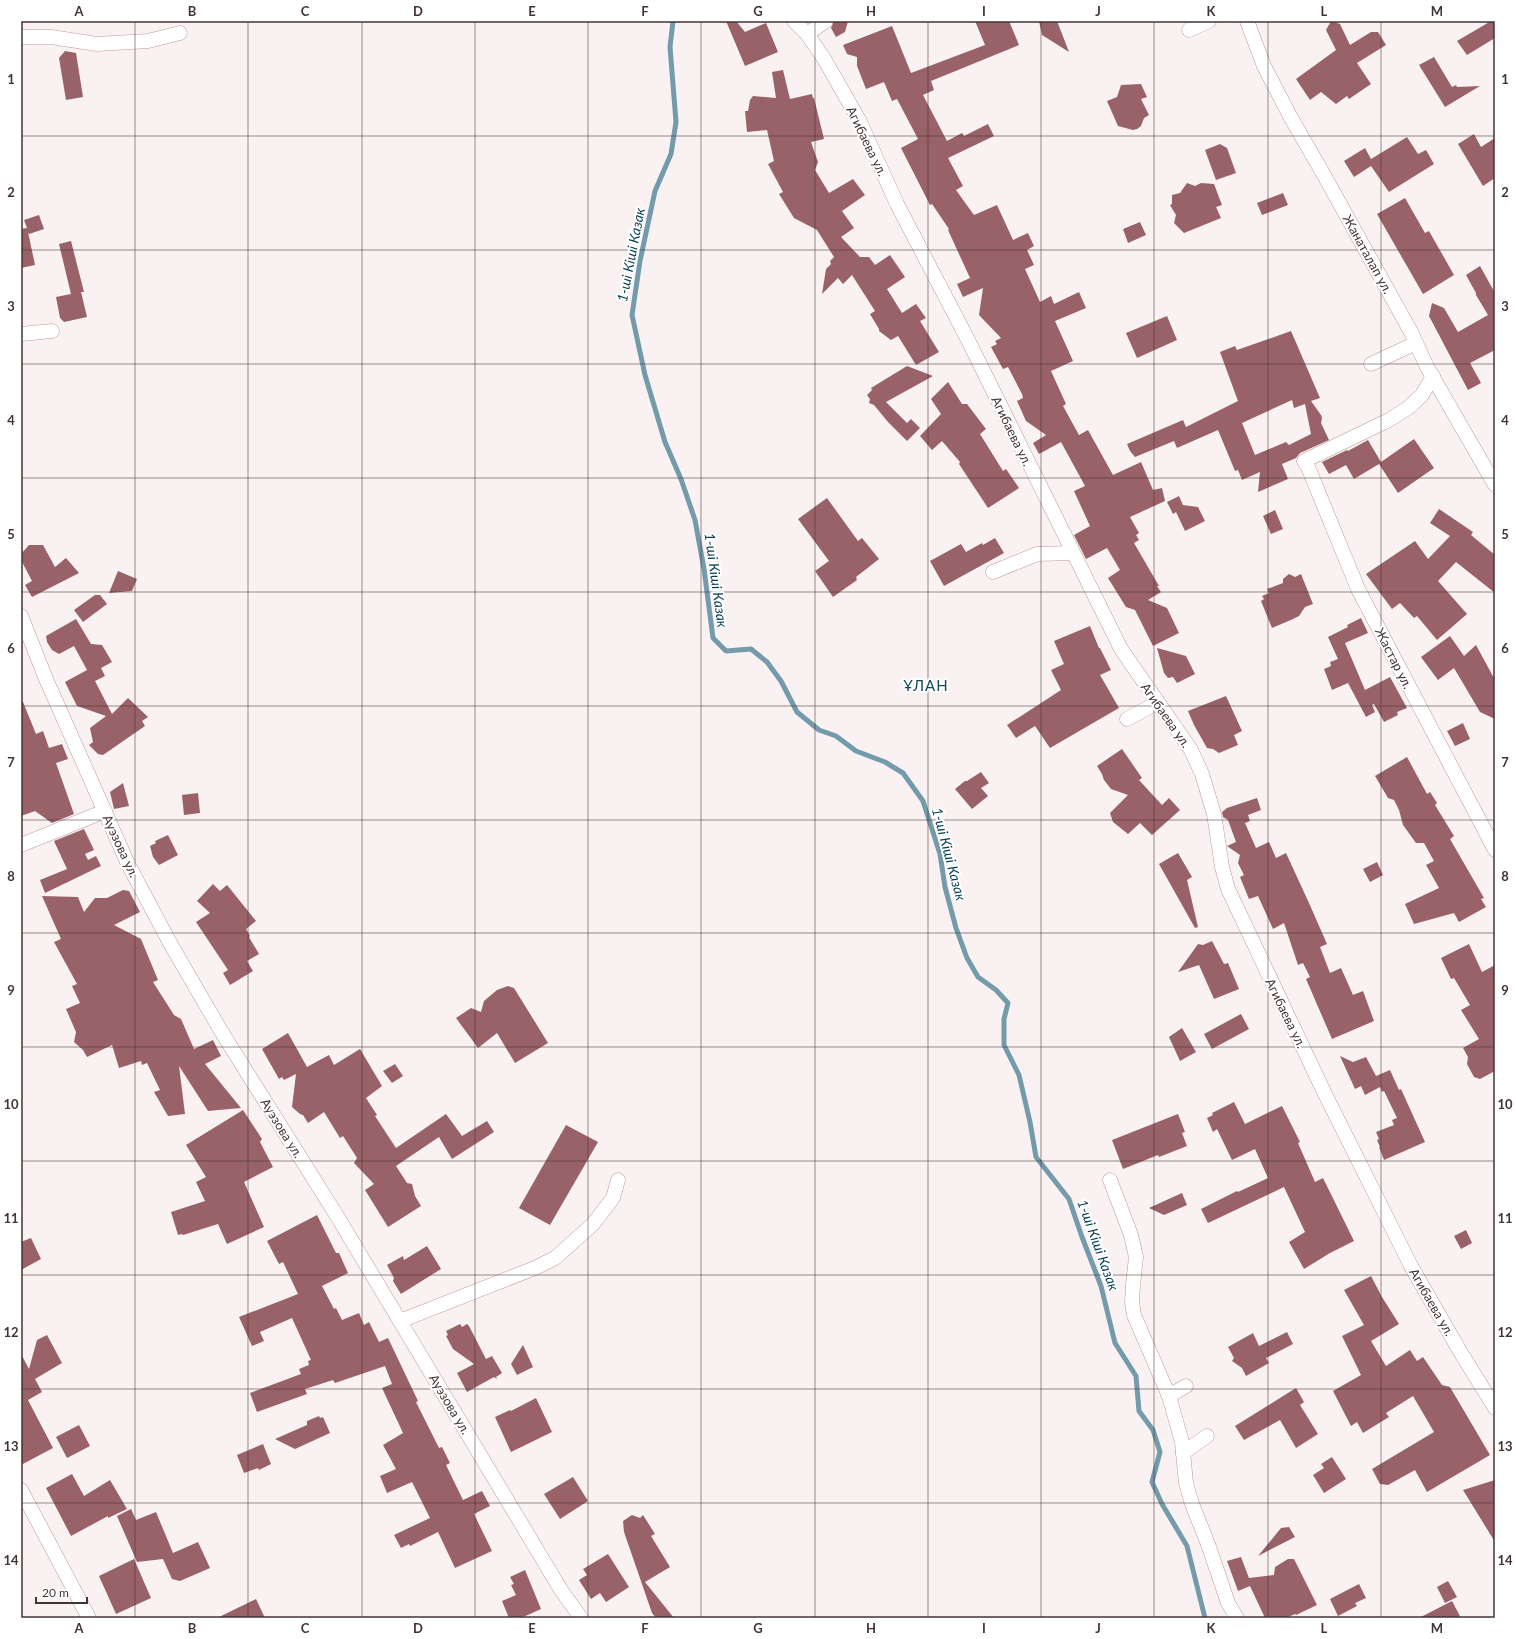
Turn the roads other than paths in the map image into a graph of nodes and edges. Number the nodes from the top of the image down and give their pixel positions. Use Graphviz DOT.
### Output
graph roads {
  1 [pos="794,21"];
  2 [pos="826,21"];
  3 [pos="1209,21"];
  4 [pos="1247,21"];
  5 [pos="1189,30"];
  6 [pos="180,33"];
  7 [pos="807,34"];
  8 [pos="21,37"];
  9 [pos="52,331"];
  10 [pos="21,334"];
  11 [pos="1416,343"];
  12 [pos="1371,364"];
  13 [pos="1433,376"];
  14 [pos="1495,485"];
  15 [pos="1073,553"];
  16 [pos="994,572"];
  17 [pos="21,616"];
  18 [pos="1157,703"];
  19 [pos="1127,719"];
  20 [pos="105,811"];
  21 [pos="21,845"];
  22 [pos="1495,850"];
  23 [pos="618,1180"];
  24 [pos="1110,1180"];
  25 [pos="400,1321"];
  26 [pos="1186,1386"];
  27 [pos="1169,1396"];
  28 [pos="1495,1408"];
  29 [pos="1207,1436"];
  30 [pos="1182,1453"];
  31 [pos="21,1490"];
  32 [pos="90,1618"];
  33 [pos="581,1618"];
  34 [pos="1237,1618"];
  1 -- 7 [label="street, Агибаева ул."];
  2 -- 7 [label="street"];
  3 -- 5 [label="street"];
  4 -- 11 [label="street, Жанаталап ул."];
  6 -- 8 [label="street"];
  7 -- 15 [label="street, Агибаева ул."];
  9 -- 10 [label="street"];
  11 -- 12 [label="street"];
  11 -- 13 [label="street, Жанаталап ул."];
  13 -- 14 [label="street, Жанаталап ул."];
  13 -- 22 [label="street, Жастар ул."];
  15 -- 16 [label="street"];
  15 -- 18 [label="street, Агибаева ул."];
  17 -- 20 [label="street, Ауэзова ул."];
  18 -- 19 [label="street"];
  18 -- 28 [label="street, Агибаева ул."];
  20 -- 21 [label="street"];
  20 -- 25 [label="street, Ауэзова ул."];
  23 -- 25 [label="street"];
  24 -- 27 [label="street"];
  25 -- 33 [label="street, Ауэзова ул."];
  26 -- 27 [label="street"];
  27 -- 30 [label="street"];
  29 -- 30 [label="street"];
  30 -- 34 [label="street"];
  31 -- 32 [label="street"];
}
